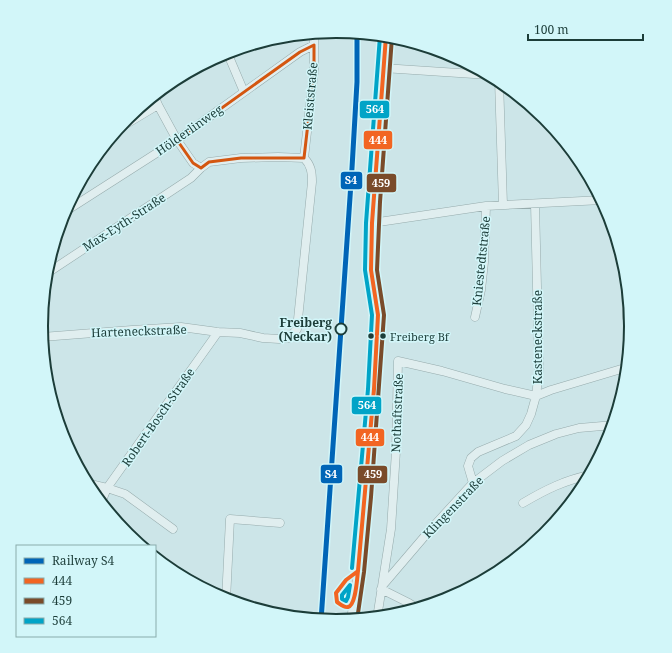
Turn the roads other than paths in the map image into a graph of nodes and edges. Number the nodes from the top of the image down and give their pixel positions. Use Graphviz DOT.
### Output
graph roads {
  1 [pos="314,39"];
  2 [pos="385,43"];
  3 [pos="314,45"];
  4 [pos="230,58"];
  5 [pos="383,68"];
  6 [pos="475,74"];
  7 [pos="499,89"];
  8 [pos="244,92"];
  9 [pos="157,101"];
  10 [pos="158,104"];
  11 [pos="140,116"];
  12 [pos="177,140"];
  13 [pos="304,158"];
  14 [pos="201,168"];
  15 [pos="596,200"];
  16 [pos="535,204"];
  17 [pos="504,205"];
  18 [pos="74,206"];
  19 [pos="486,206"];
  20 [pos="372,223"];
  21 [pos="53,269"];
  22 [pos="475,317"];
  23 [pos="218,332"];
  24 [pos="48,337"];
  25 [pos="621,369"];
  26 [pos="536,396"];
  27 [pos="607,426"];
  28 [pos="582,477"];
  29 [pos="473,483"];
  30 [pos="95,485"];
  31 [pos="107,488"];
  32 [pos="103,497"];
  33 [pos="523,503"];
  34 [pos="280,523"];
  35 [pos="173,529"];
  36 [pos="382,587"];
  37 [pos="226,593"];
  38 [pos="412,605"];
  39 [pos="378,612"];
  40 [pos="352,614"];
  1 -- 3 [label="street, Kleiststraße"];
  2 -- 5 [label="street"];
  3 -- 8 [label="street, Hölderlinweg"];
  3 -- 13 [label="street, Kleiststraße"];
  4 -- 8 [label="street"];
  5 -- 6 [label="street"];
  5 -- 20 [label="street"];
  7 -- 17 [label="street"];
  8 -- 12 [label="street, Hölderlinweg"];
  9 -- 10 [label="street"];
  10 -- 11 [label="street"];
  10 -- 12 [label="street"];
  12 -- 14 [label="street"];
  12 -- 18 [label="street, Hölderlinweg"];
  13 -- 14 [label="street, Max-Eyth-Straße"];
  13 -- 23 [label="street, Harteneckstraße"];
  14 -- 21 [label="street, Max-Eyth-Straße"];
  15 -- 16 [label="street"];
  16 -- 17 [label="street"];
  16 -- 26 [label="street, Kasteneckstraße"];
  17 -- 19 [label="street"];
  19 -- 20 [label="street"];
  19 -- 22 [label="street, Kniestedtstraße"];
  20 -- 40 [label="street"];
  23 -- 24 [label="street, Harteneckstraße"];
  23 -- 31 [label="street, Robert-Bosch-Straße"];
  25 -- 26 [label="street"];
  26 -- 29 [label="street, Kasteneckstraße"];
  26 -- 36 [label="street, Nothaftstraße"];
  27 -- 29 [label="street, Klingenstraße"];
  28 -- 33 [label="street"];
  29 -- 36 [label="street, Klingenstraße"];
  30 -- 31 [label="street"];
  31 -- 32 [label="street, Robert-Bosch-Straße"];
  31 -- 35 [label="street"];
  34 -- 37 [label="street"];
  36 -- 38 [label="street"];
  36 -- 39 [label="street"];
}
